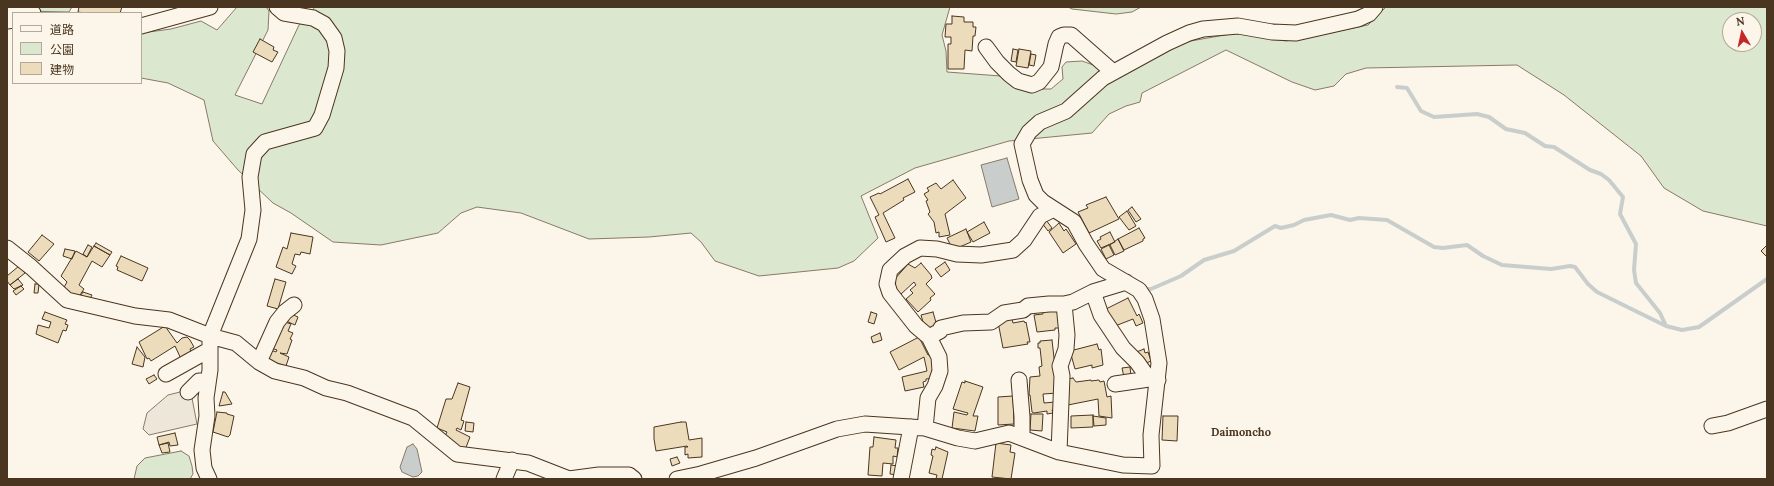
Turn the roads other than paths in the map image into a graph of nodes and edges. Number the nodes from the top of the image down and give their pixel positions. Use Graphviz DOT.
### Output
graph roads {
  1 [pos="14,7"];
  2 [pos="22,7"];
  3 [pos="210,7"];
  4 [pos="276,7"];
  5 [pos="7,8"];
  6 [pos="1372,11"];
  7 [pos="32,12"];
  8 [pos="142,26"];
  9 [pos="986,47"];
  10 [pos="1113,72"];
  11 [pos="1054,209"];
  12 [pos="7,248"];
  13 [pos="1126,282"];
  14 [pos="1093,292"];
  15 [pos="1064,304"];
  16 [pos="294,305"];
  17 [pos="929,336"];
  18 [pos="210,343"];
  19 [pos="259,362"];
  20 [pos="166,374"];
  21 [pos="1154,379"];
  22 [pos="208,380"];
  23 [pos="1019,380"];
  24 [pos="1116,384"];
  25 [pos="188,392"];
  26 [pos="1767,409"];
  27 [pos="1712,426"];
  28 [pos="918,427"];
  29 [pos="1022,438"];
  30 [pos="1059,452"];
  31 [pos="512,460"];
  32 [pos="1122,472"];
  33 [pos="209,479"];
  34 [pos="504,479"];
  35 [pos="634,479"];
  36 [pos="677,479"];
  37 [pos="901,479"];
  1 -- 5 [label="street"];
  2 -- 7 [label="street"];
  3 -- 8 [label="street"];
  4 -- 18 [label="street"];
  6 -- 10 [label="street"];
  9 -- 10 [label="street"];
  10 -- 11 [label="street"];
  11 -- 13 [label="street"];
  11 -- 17 [label="street"];
  12 -- 18 [label="street"];
  13 -- 14 [label="street"];
  13 -- 21 [label="street"];
  14 -- 15 [label="street"];
  14 -- 21 [label="street"];
  15 -- 17 [label="street"];
  15 -- 30 [label="street"];
  16 -- 19 [label="street"];
  17 -- 28 [label="street"];
  18 -- 19 [label="street"];
  18 -- 20 [label="street"];
  18 -- 22 [label="street"];
  19 -- 31 [label="street"];
  21 -- 24 [label="street"];
  21 -- 32 [label="street"];
  22 -- 25 [label="street"];
  22 -- 33 [label="street"];
  23 -- 29 [label="street"];
  26 -- 27 [label="street"];
  28 -- 29 [label="street"];
  28 -- 36 [label="street"];
  28 -- 37 [label="street"];
  29 -- 30 [label="street"];
  30 -- 32 [label="street"];
  31 -- 34 [label="street"];
  31 -- 35 [label="street"];
}
